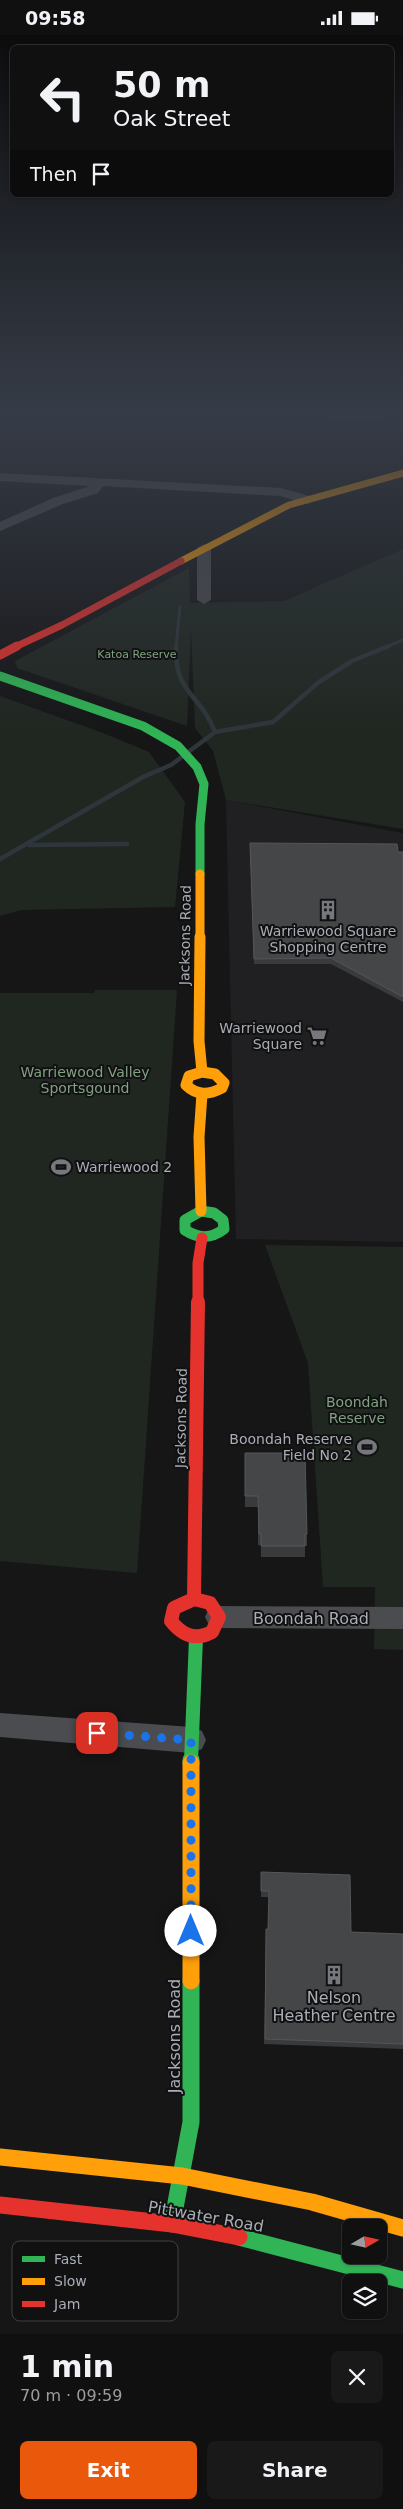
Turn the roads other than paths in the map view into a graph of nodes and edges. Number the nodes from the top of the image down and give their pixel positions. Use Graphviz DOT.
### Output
graph roads {
  1 [pos="13,521"];
  2 [pos="254,521"];
  3 [pos="0,527"];
  4 [pos="204,548"];
  5 [pos="204,600"];
  6 [pos="62,625"];
  7 [pos="0,655"];
  8 [pos="0,663"];
  9 [pos="0,676"];
  10 [pos="18,695"];
  11 [pos="174,750"];
  12 [pos="203,798"];
  13 [pos="202,1072"];
  14 [pos="202,1094"];
  15 [pos="201,1211"];
  16 [pos="202,1238"];
  17 [pos="194,1599"];
  18 [pos="220,1617"];
  19 [pos="403,1618"];
  20 [pos="196,1637"];
  21 [pos="0,1725"];
  22 [pos="191,1740"];
  23 [pos="0,2157"];
  24 [pos="182,2176"];
  25 [pos="0,2205"];
  26 [pos="172,2224"];
  27 [pos="403,2227"];
  28 [pos="403,2280"];
  1 -- 3 [label="street"];
  2 -- 4 [label="main road"];
  4 -- 5 [label="street"];
  4 -- 6 [label="main road"];
  6 -- 7 [label="main road"];
  6 -- 8 [label="main road"];
  9 -- 11 [label="main road, Jacksons Road"];
  10 -- 11 [label="main road, Jacksons Road"];
  11 -- 12 [label="main road, Jacksons Road"];
  11 -- 12 [label="main road, Jacksons Road"];
  12 -- 13 [label="main road, Jacksons Road"];
  13 -- 14 [label="main road"];
  13 -- 14 [label="main road"];
  14 -- 15 [label="main road"];
  15 -- 16 [label="main road"];
  15 -- 16 [label="main road"];
  16 -- 17 [label="main road, Jacksons Road"];
  17 -- 18 [label="main road"];
  17 -- 20 [label="main road"];
  18 -- 19 [label="street, Boondah Road"];
  18 -- 20 [label="main road"];
  20 -- 22 [label="main road, Jacksons Road"];
  21 -- 22 [label="street"];
  22 -- 24 [label="main road, Jacksons Road"];
  23 -- 24 [label="main road"];
  24 -- 26 [label="main road, Jacksons Road"];
  24 -- 27 [label="main road"];
  25 -- 26 [label="main road, Pittwater Road"];
  26 -- 28 [label="main road, Pittwater Road"];
}
